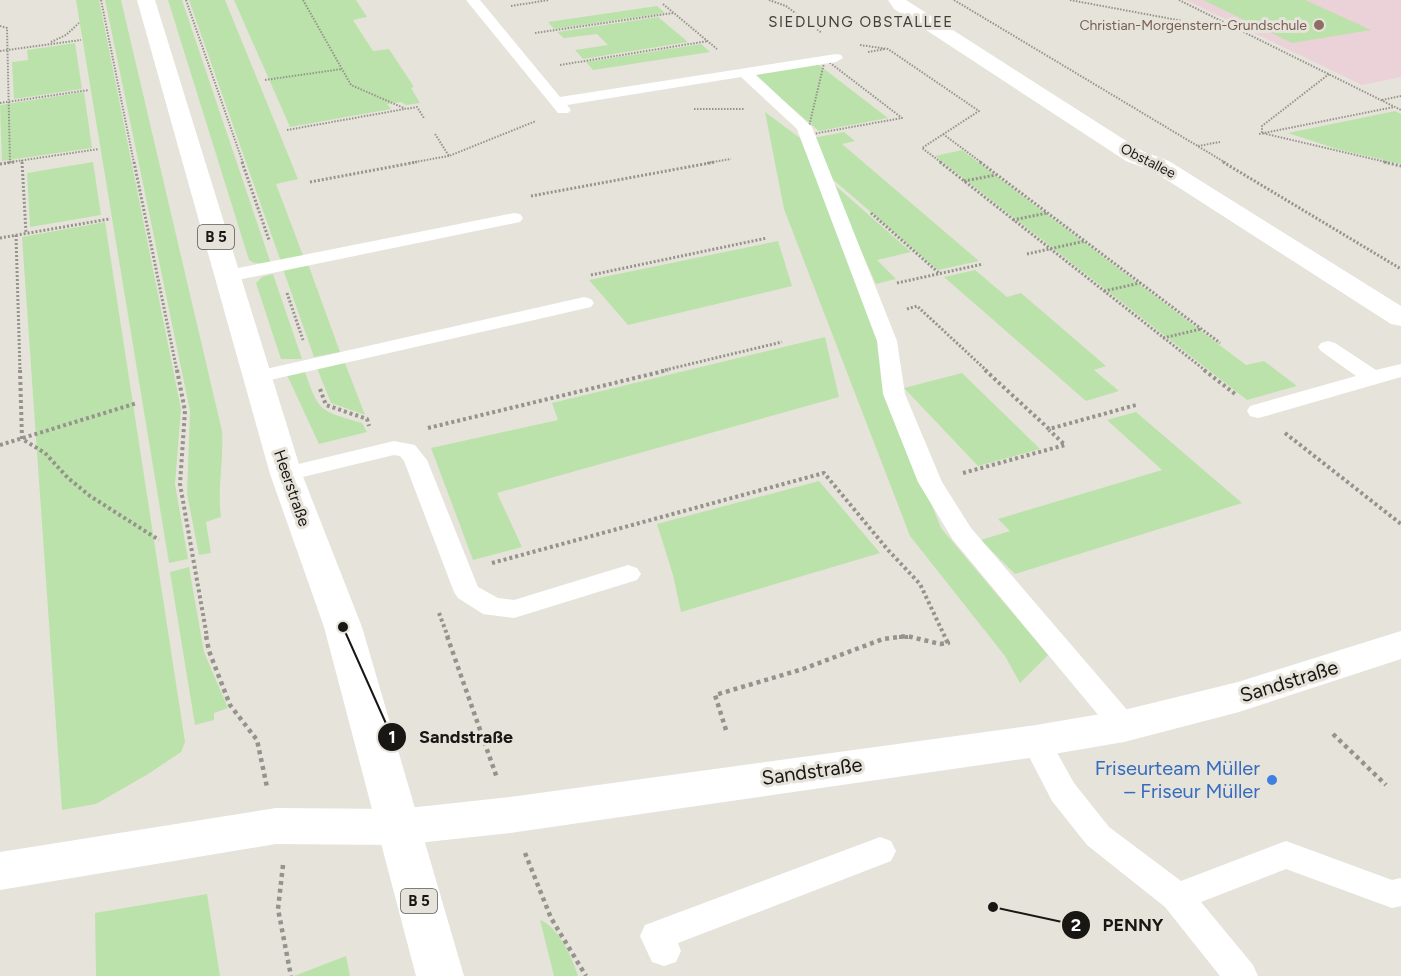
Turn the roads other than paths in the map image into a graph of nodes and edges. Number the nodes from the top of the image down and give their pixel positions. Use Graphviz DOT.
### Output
graph roads {
  1 [pos="146,0"];
  2 [pos="473,0"];
  3 [pos="897,0"];
  4 [pos="830,58"];
  5 [pos="745,73"];
  6 [pos="514,218"];
  7 [pos="228,276"];
  8 [pos="584,303"];
  9 [pos="1401,318"];
  10 [pos="1328,346"];
  11 [pos="1401,370"];
  12 [pos="257,377"];
  13 [pos="1373,378"];
  14 [pos="1257,411"];
  15 [pos="286,474"];
  16 [pos="628,574"];
  17 [pos="1401,645"];
  18 [pos="1124,726"];
  19 [pos="1036,741"];
  20 [pos="399,827"];
  21 [pos="880,851"];
  22 [pos="0,871"];
  23 [pos="1401,892"];
  24 [pos="1177,897"];
  25 [pos="664,951"];
  26 [pos="440,976"];
  27 [pos="1241,976"];
  1 -- 7 [label="street, Heerstraße / B 5"];
  2 -- 5 [label="lane"];
  3 -- 9 [label="street, Obstallee"];
  4 -- 5 [label="lane"];
  5 -- 18 [label="lane"];
  6 -- 7 [label="lane"];
  7 -- 12 [label="street, Heerstraße / B 5"];
  8 -- 12 [label="lane"];
  10 -- 13 [label="lane"];
  11 -- 13 [label="lane"];
  12 -- 15 [label="street, Heerstraße / B 5"];
  13 -- 14 [label="lane"];
  15 -- 16 [label="lane"];
  15 -- 20 [label="street, Heerstraße / B 5"];
  17 -- 18 [label="street, Sandstraße"];
  18 -- 19 [label="street, Sandstraße"];
  19 -- 20 [label="street, Sandstraße"];
  19 -- 24 [label="lane"];
  20 -- 22 [label="street, Sandstraße"];
  20 -- 26 [label="street, Heerstraße / B 5"];
  21 -- 25 [label="lane"];
  23 -- 24 [label="lane"];
  24 -- 27 [label="lane"];
}
